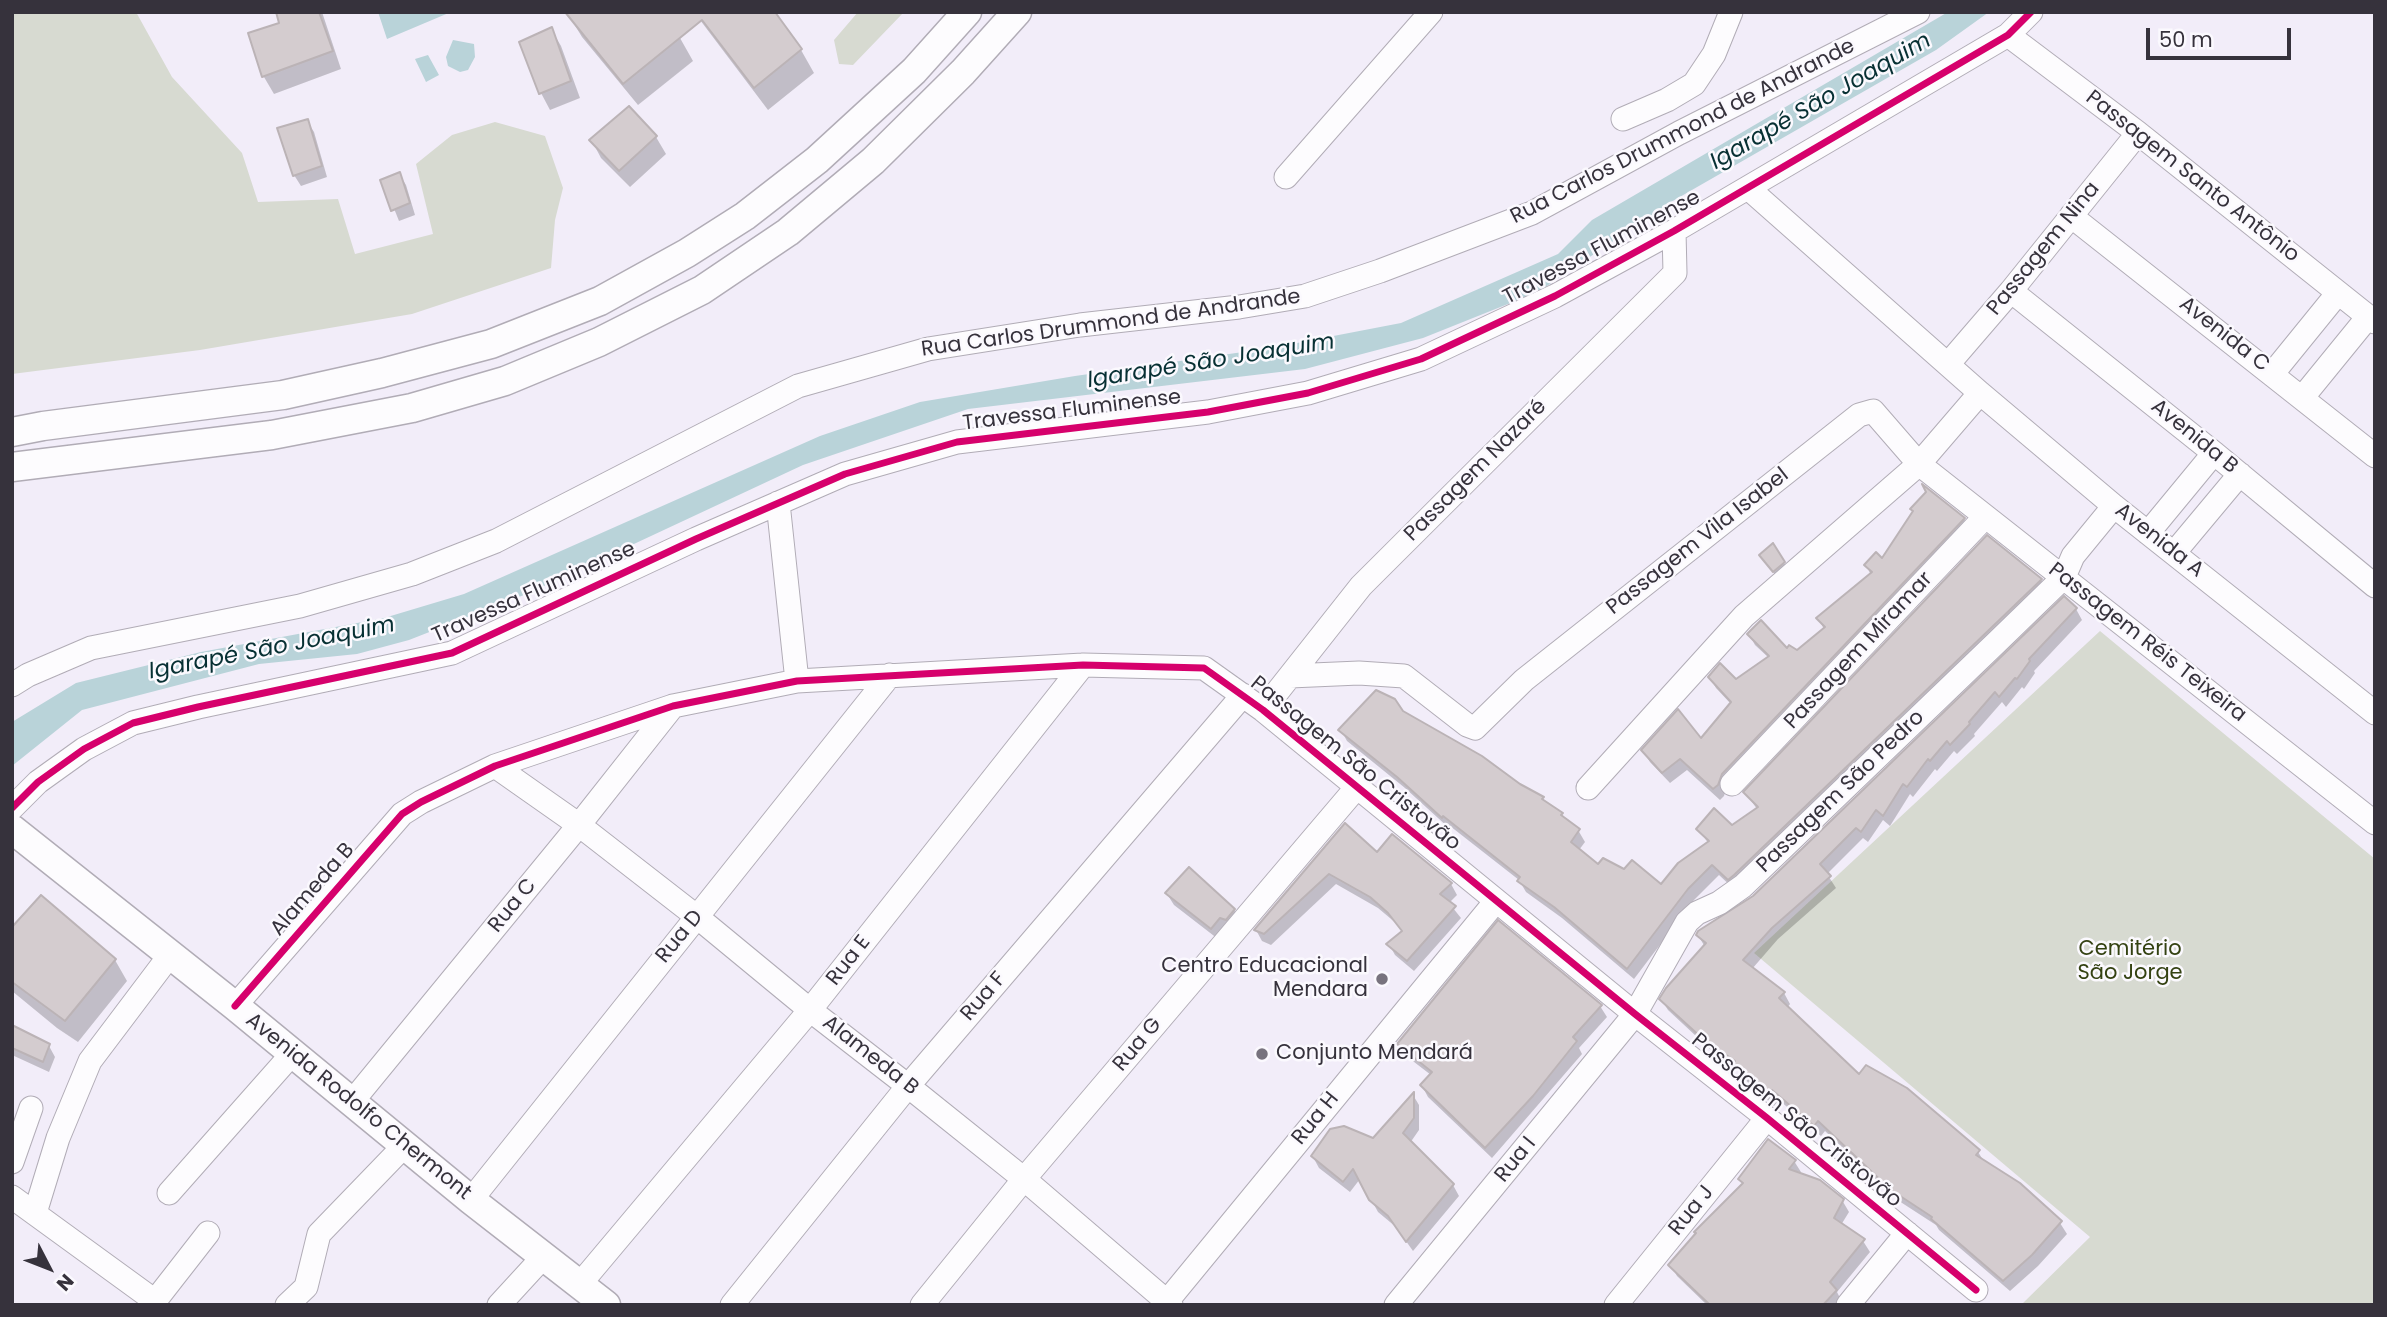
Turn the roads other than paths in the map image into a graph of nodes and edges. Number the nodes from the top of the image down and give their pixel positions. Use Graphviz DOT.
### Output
graph roads {
  1 [pos="967,12"];
  2 [pos="1017,12"];
  3 [pos="1431,12"];
  4 [pos="1731,12"];
  5 [pos="1918,12"];
  6 [pos="2031,12"];
  7 [pos="2008,35"];
  8 [pos="1623,119"];
  9 [pos="2138,132"];
  10 [pos="1286,177"];
  11 [pos="1748,188"];
  12 [pos="2071,216"];
  13 [pos="1674,232"];
  14 [pos="2011,291"];
  15 [pos="2338,293"];
  16 [pos="2371,320"];
  17 [pos="1949,363"];
  18 [pos="2273,373"];
  19 [pos="1980,393"];
  20 [pos="2301,398"];
  21 [pos="12,432"];
  22 [pos="2214,453"];
  23 [pos="2375,456"];
  24 [pos="1919,464"];
  25 [pos="12,467"];
  26 [pos="2240,474"];
  27 [pos="778,503"];
  28 [pos="2114,506"];
  29 [pos="1985,517"];
  30 [pos="2148,533"];
  31 [pos="2174,552"];
  32 [pos="2064,577"];
  33 [pos="2375,586"];
  34 [pos="1311,625"];
  35 [pos="1083,665"];
  36 [pos="890,675"];
  37 [pos="1290,676"];
  38 [pos="797,681"];
  39 [pos="12,685"];
  40 [pos="1243,695"];
  41 [pos="673,706"];
  42 [pos="1263,710"];
  43 [pos="2375,713"];
  44 [pos="495,766"];
  45 [pos="1732,784"];
  46 [pos="1357,787"];
  47 [pos="1588,789"];
  48 [pos="421,802"];
  49 [pos="12,808"];
  50 [pos="2375,823"];
  51 [pos="579,825"];
  52 [pos="12,829"];
  53 [pos="1496,901"];
  54 [pos="696,916"];
  55 [pos="170,955"];
  56 [pos="235,1006"];
  57 [pos="810,1010"];
  58 [pos="1635,1014"];
  59 [pos="292,1054"];
  60 [pos="908,1086"];
  61 [pos="351,1103"];
  62 [pos="31,1108"];
  63 [pos="1767,1118"];
  64 [pos="404,1146"];
  65 [pos="12,1162"];
  66 [pos="1024,1179"];
  67 [pos="169,1193"];
  68 [pos="12,1197"];
  69 [pos="471,1200"];
  70 [pos="35,1213"];
  71 [pos="208,1233"];
  72 [pos="1907,1233"];
  73 [pos="544,1256"];
  74 [pos="580,1284"];
  75 [pos="1976,1290"];
  76 [pos="1167,1304"];
  77 [pos="287,1305"];
  78 [pos="499,1305"];
  79 [pos="606,1305"];
  80 [pos="732,1305"];
  81 [pos="922,1305"];
  82 [pos="1396,1305"];
  83 [pos="1616,1305"];
  84 [pos="1848,1305"];
  1 -- 21 [label="main road"];
  2 -- 25 [label="main road"];
  3 -- 10 [label="street"];
  4 -- 8 [label="street"];
  5 -- 39 [label="street, Rua Carlos Drummond de Andrande"];
  6 -- 7 [label="street, Travessa Fluminense"];
  7 -- 9 [label="street, Passagem Santo Antônio"];
  7 -- 11 [label="street, Travessa Fluminense"];
  9 -- 12 [label="street, Passagem Nina"];
  9 -- 15 [label="street, Passagem Santo Antônio"];
  11 -- 13 [label="street, Travessa Fluminense"];
  11 -- 17 [label="street, Avenida A"];
  12 -- 14 [label="street, Passagem Nina"];
  12 -- 18 [label="street, Avenida C"];
  13 -- 27 [label="street, Travessa Fluminense"];
  13 -- 37 [label="street, Passagem Nazaré"];
  14 -- 17 [label="street, Passagem Nina"];
  14 -- 22 [label="street, Avenida B"];
  15 -- 16 [label="street, Passagem Santo Antônio"];
  15 -- 18 [label="street"];
  16 -- 20 [label="street"];
  17 -- 19 [label="street, Avenida A"];
  18 -- 20 [label="street, Avenida C"];
  19 -- 24 [label="street"];
  19 -- 28 [label="street, Avenida A"];
  20 -- 23 [label="street, Avenida C"];
  22 -- 26 [label="street, Avenida B"];
  22 -- 30 [label="street"];
  24 -- 29 [label="street, Passagem Réis Teixeira"];
  24 -- 37 [label="street, Passagem Vila Isabel"];
  24 -- 47 [label="street"];
  26 -- 31 [label="street"];
  26 -- 33 [label="street, Avenida B"];
  27 -- 38 [label="street"];
  27 -- 49 [label="street, Travessa Fluminense"];
  28 -- 30 [label="street, Avenida A"];
  28 -- 32 [label="street, Passagem São Pedro"];
  29 -- 32 [label="street, Passagem Réis Teixeira"];
  29 -- 45 [label="street, Passagem Miramar"];
  30 -- 31 [label="street, Avenida A"];
  31 -- 43 [label="street, Avenida A"];
  32 -- 50 [label="street, Passagem Réis Teixeira"];
  32 -- 58 [label="street, Passagem São Pedro"];
  34 -- 42 [label="street"];
  35 -- 36 [label="street, Passagem São Cristovão"];
  35 -- 40 [label="street, Passagem São Cristovão"];
  35 -- 57 [label="street, Rua E"];
  36 -- 38 [label="street, Passagem São Cristovão"];
  36 -- 54 [label="street, Rua D"];
  37 -- 42 [label="street, Passagem Nazaré"];
  38 -- 41 [label="street, Passagem São Cristovão"];
  40 -- 42 [label="street, Passagem São Cristovão"];
  40 -- 60 [label="street, Rua F"];
  41 -- 44 [label="street, Passagem São Cristovão"];
  41 -- 51 [label="street, Rua C"];
  42 -- 46 [label="street, Passagem São Cristovão"];
  44 -- 48 [label="street, Passagem São Cristovão"];
  44 -- 51 [label="street, Alameda B"];
  46 -- 53 [label="street, Passagem São Cristovão"];
  46 -- 66 [label="street, Rua G"];
  48 -- 56 [label="street, Alameda B"];
  51 -- 54 [label="street, Alameda B"];
  51 -- 61 [label="street, Rua C"];
  52 -- 55 [label="main road, Avenida Rodolfo Chermont"];
  53 -- 58 [label="street, Passagem São Cristovão"];
  53 -- 76 [label="street, Rua H"];
  54 -- 57 [label="street, Alameda B"];
  54 -- 69 [label="street, Rua D"];
  55 -- 56 [label="main road, Avenida Rodolfo Chermont"];
  55 -- 70 [label="street"];
  56 -- 59 [label="main road, Avenida Rodolfo Chermont"];
  57 -- 60 [label="street, Alameda B"];
  57 -- 74 [label="street, Rua E"];
  58 -- 63 [label="street, Passagem São Cristovão"];
  58 -- 82 [label="street, Rua I"];
  59 -- 61 [label="main road, Avenida Rodolfo Chermont"];
  59 -- 67 [label="street"];
  60 -- 66 [label="street, Alameda B"];
  60 -- 80 [label="street, Rua F"];
  61 -- 64 [label="main road, Avenida Rodolfo Chermont"];
  62 -- 65 [label="street"];
  63 -- 72 [label="street, Passagem São Cristovão"];
  63 -- 83 [label="street, Rua J"];
  64 -- 69 [label="main road, Avenida Rodolfo Chermont"];
  64 -- 77 [label="street"];
  66 -- 76 [label="street, Alameda B"];
  66 -- 81 [label="street, Rua G"];
  68 -- 70 [label="street"];
  69 -- 73 [label="main road, Avenida Rodolfo Chermont"];
  70 -- 71 [label="street"];
  72 -- 75 [label="street, Passagem São Cristovão"];
  72 -- 84 [label="street"];
  73 -- 74 [label="main road, Avenida Rodolfo Chermont"];
  73 -- 78 [label="street"];
  74 -- 79 [label="main road, Avenida Rodolfo Chermont"];
}
